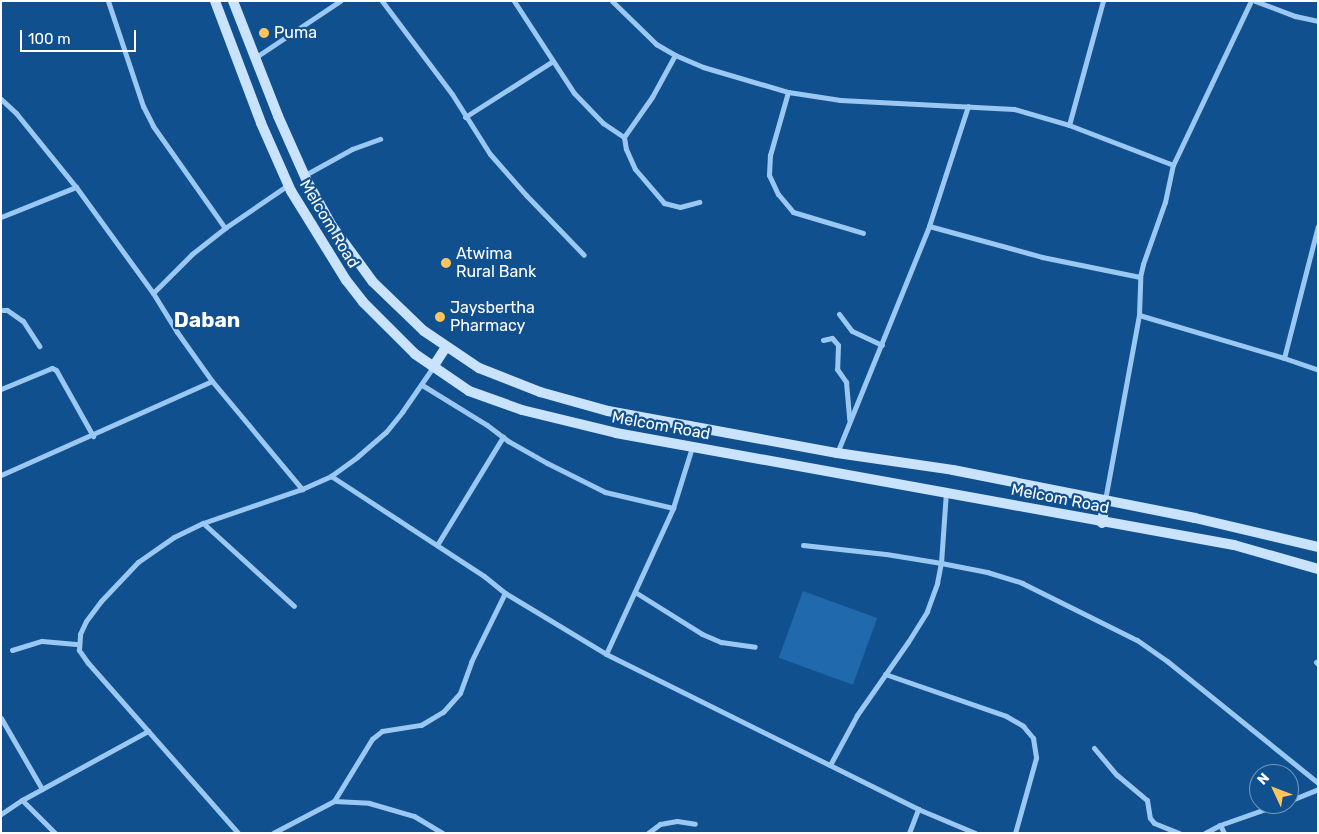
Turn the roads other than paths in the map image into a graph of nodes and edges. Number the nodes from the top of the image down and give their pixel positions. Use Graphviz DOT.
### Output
graph roads {
  1 [pos="108,1"];
  2 [pos="215,1"];
  3 [pos="233,1"];
  4 [pos="340,1"];
  5 [pos="382,1"];
  6 [pos="514,1"];
  7 [pos="612,1"];
  8 [pos="1103,1"];
  9 [pos="1251,1"];
  10 [pos="1255,1"];
  11 [pos="1318,21"];
  12 [pos="675,55"];
  13 [pos="256,57"];
  14 [pos="553,61"];
  15 [pos="239,63"];
  16 [pos="788,92"];
  17 [pos="1,100"];
  18 [pos="968,106"];
  19 [pos="466,117"];
  20 [pos="1069,125"];
  21 [pos="624,137"];
  22 [pos="380,139"];
  23 [pos="1173,165"];
  24 [pos="304,176"];
  25 [pos="288,185"];
  26 [pos="76,187"];
  27 [pos="699,202"];
  28 [pos="1,218"];
  29 [pos="929,226"];
  30 [pos="1318,226"];
  31 [pos="225,228"];
  32 [pos="863,233"];
  33 [pos="584,255"];
  34 [pos="1140,277"];
  35 [pos="153,293"];
  36 [pos="1,310"];
  37 [pos="839,314"];
  38 [pos="1139,315"];
  39 [pos="823,340"];
  40 [pos="882,345"];
  41 [pos="39,346"];
  42 [pos="446,347"];
  43 [pos="1284,358"];
  44 [pos="434,367"];
  45 [pos="1318,370"];
  46 [pos="212,381"];
  47 [pos="422,385"];
  48 [pos="1,389"];
  49 [pos="849,423"];
  50 [pos="94,436"];
  51 [pos="503,437"];
  52 [pos="692,447"];
  53 [pos="837,453"];
  54 [pos="1,475"];
  55 [pos="331,476"];
  56 [pos="302,488"];
  57 [pos="946,492"];
  58 [pos="1105,500"];
  59 [pos="673,508"];
  60 [pos="203,523"];
  61 [pos="1102,523"];
  62 [pos="437,546"];
  63 [pos="803,546"];
  64 [pos="1318,547"];
  65 [pos="941,563"];
  66 [pos="1318,569"];
  67 [pos="635,592"];
  68 [pos="506,593"];
  69 [pos="294,606"];
  70 [pos="79,644"];
  71 [pos="755,647"];
  72 [pos="12,650"];
  73 [pos="606,654"];
  74 [pos="885,674"];
  75 [pos="1,718"];
  76 [pos="148,731"];
  77 [pos="1094,748"];
  78 [pos="830,765"];
  79 [pos="1318,783"];
  80 [pos="42,788"];
  81 [pos="1318,789"];
  82 [pos="1299,796"];
  83 [pos="22,800"];
  84 [pos="334,801"];
  85 [pos="918,809"];
  86 [pos="1,814"];
  87 [pos="1251,814"];
  88 [pos="695,824"];
  89 [pos="1220,825"];
  90 [pos="55,833"];
  91 [pos="238,833"];
  92 [pos="272,833"];
  93 [pos="442,833"];
  94 [pos="648,833"];
  95 [pos="909,833"];
  96 [pos="975,833"];
  97 [pos="1015,833"];
  98 [pos="1179,833"];
  99 [pos="1205,833"];
  100 [pos="1224,833"];
  1 -- 31 [label="street"];
  2 -- 15 [label="main road, Melcom Road"];
  3 -- 13 [label="main road"];
  4 -- 13 [label="street"];
  5 -- 19 [label="street"];
  6 -- 14 [label="street"];
  7 -- 12 [label="street"];
  8 -- 20 [label="street"];
  9 -- 23 [label="street"];
  10 -- 11 [label="street"];
  12 -- 16 [label="street"];
  12 -- 21 [label="street"];
  13 -- 15 [label="main road"];
  13 -- 24 [label="main road"];
  14 -- 19 [label="street"];
  14 -- 21 [label="street"];
  15 -- 25 [label="main road, Melcom Road"];
  16 -- 18 [label="street"];
  16 -- 32 [label="street"];
  17 -- 26 [label="street"];
  18 -- 20 [label="street"];
  18 -- 29 [label="street"];
  19 -- 33 [label="street"];
  20 -- 23 [label="street"];
  21 -- 27 [label="street"];
  22 -- 24 [label="street"];
  23 -- 34 [label="street"];
  24 -- 42 [label="main road"];
  25 -- 31 [label="street"];
  25 -- 44 [label="main road, Melcom Road"];
  26 -- 28 [label="street"];
  26 -- 35 [label="street"];
  29 -- 34 [label="street"];
  29 -- 40 [label="street"];
  30 -- 43 [label="street"];
  31 -- 35 [label="street"];
  34 -- 38 [label="street"];
  35 -- 46 [label="street"];
  36 -- 41 [label="street"];
  37 -- 40 [label="street"];
  38 -- 43 [label="street"];
  38 -- 58 [label="street"];
  39 -- 49 [label="street"];
  40 -- 49 [label="street"];
  42 -- 44 [label="main road"];
  42 -- 53 [label="main road"];
  43 -- 45 [label="street"];
  44 -- 47 [label="street"];
  44 -- 52 [label="main road, Melcom Road"];
  46 -- 50 [label="street"];
  46 -- 56 [label="street"];
  47 -- 51 [label="street"];
  47 -- 55 [label="street"];
  48 -- 50 [label="street"];
  49 -- 53 [label="street"];
  50 -- 54 [label="street"];
  51 -- 59 [label="street"];
  51 -- 62 [label="street"];
  52 -- 57 [label="main road, Melcom Road"];
  52 -- 59 [label="street"];
  53 -- 58 [label="main road"];
  55 -- 56 [label="street"];
  55 -- 62 [label="street"];
  56 -- 60 [label="street"];
  57 -- 61 [label="main road, Melcom Road"];
  57 -- 65 [label="street"];
  58 -- 61 [label="main road"];
  58 -- 64 [label="main road"];
  59 -- 67 [label="street"];
  60 -- 69 [label="street"];
  60 -- 70 [label="street"];
  61 -- 66 [label="main road, Melcom Road"];
  62 -- 68 [label="street"];
  63 -- 65 [label="street"];
  65 -- 74 [label="street"];
  65 -- 79 [label="street"];
  67 -- 71 [label="street"];
  67 -- 73 [label="street"];
  68 -- 73 [label="street"];
  68 -- 84 [label="street"];
  70 -- 72 [label="street"];
  70 -- 76 [label="street"];
  73 -- 78 [label="street"];
  74 -- 78 [label="street"];
  74 -- 97 [label="street"];
  75 -- 80 [label="street"];
  76 -- 80 [label="street"];
  76 -- 91 [label="street"];
  77 -- 98 [label="street"];
  78 -- 85 [label="street"];
  80 -- 83 [label="street"];
  81 -- 82 [label="street"];
  83 -- 86 [label="street"];
  83 -- 90 [label="street"];
  84 -- 92 [label="street"];
  84 -- 93 [label="street"];
  85 -- 95 [label="street"];
  85 -- 96 [label="street"];
  87 -- 89 [label="street"];
  88 -- 94 [label="street"];
  89 -- 99 [label="street"];
  89 -- 100 [label="street"];
}
